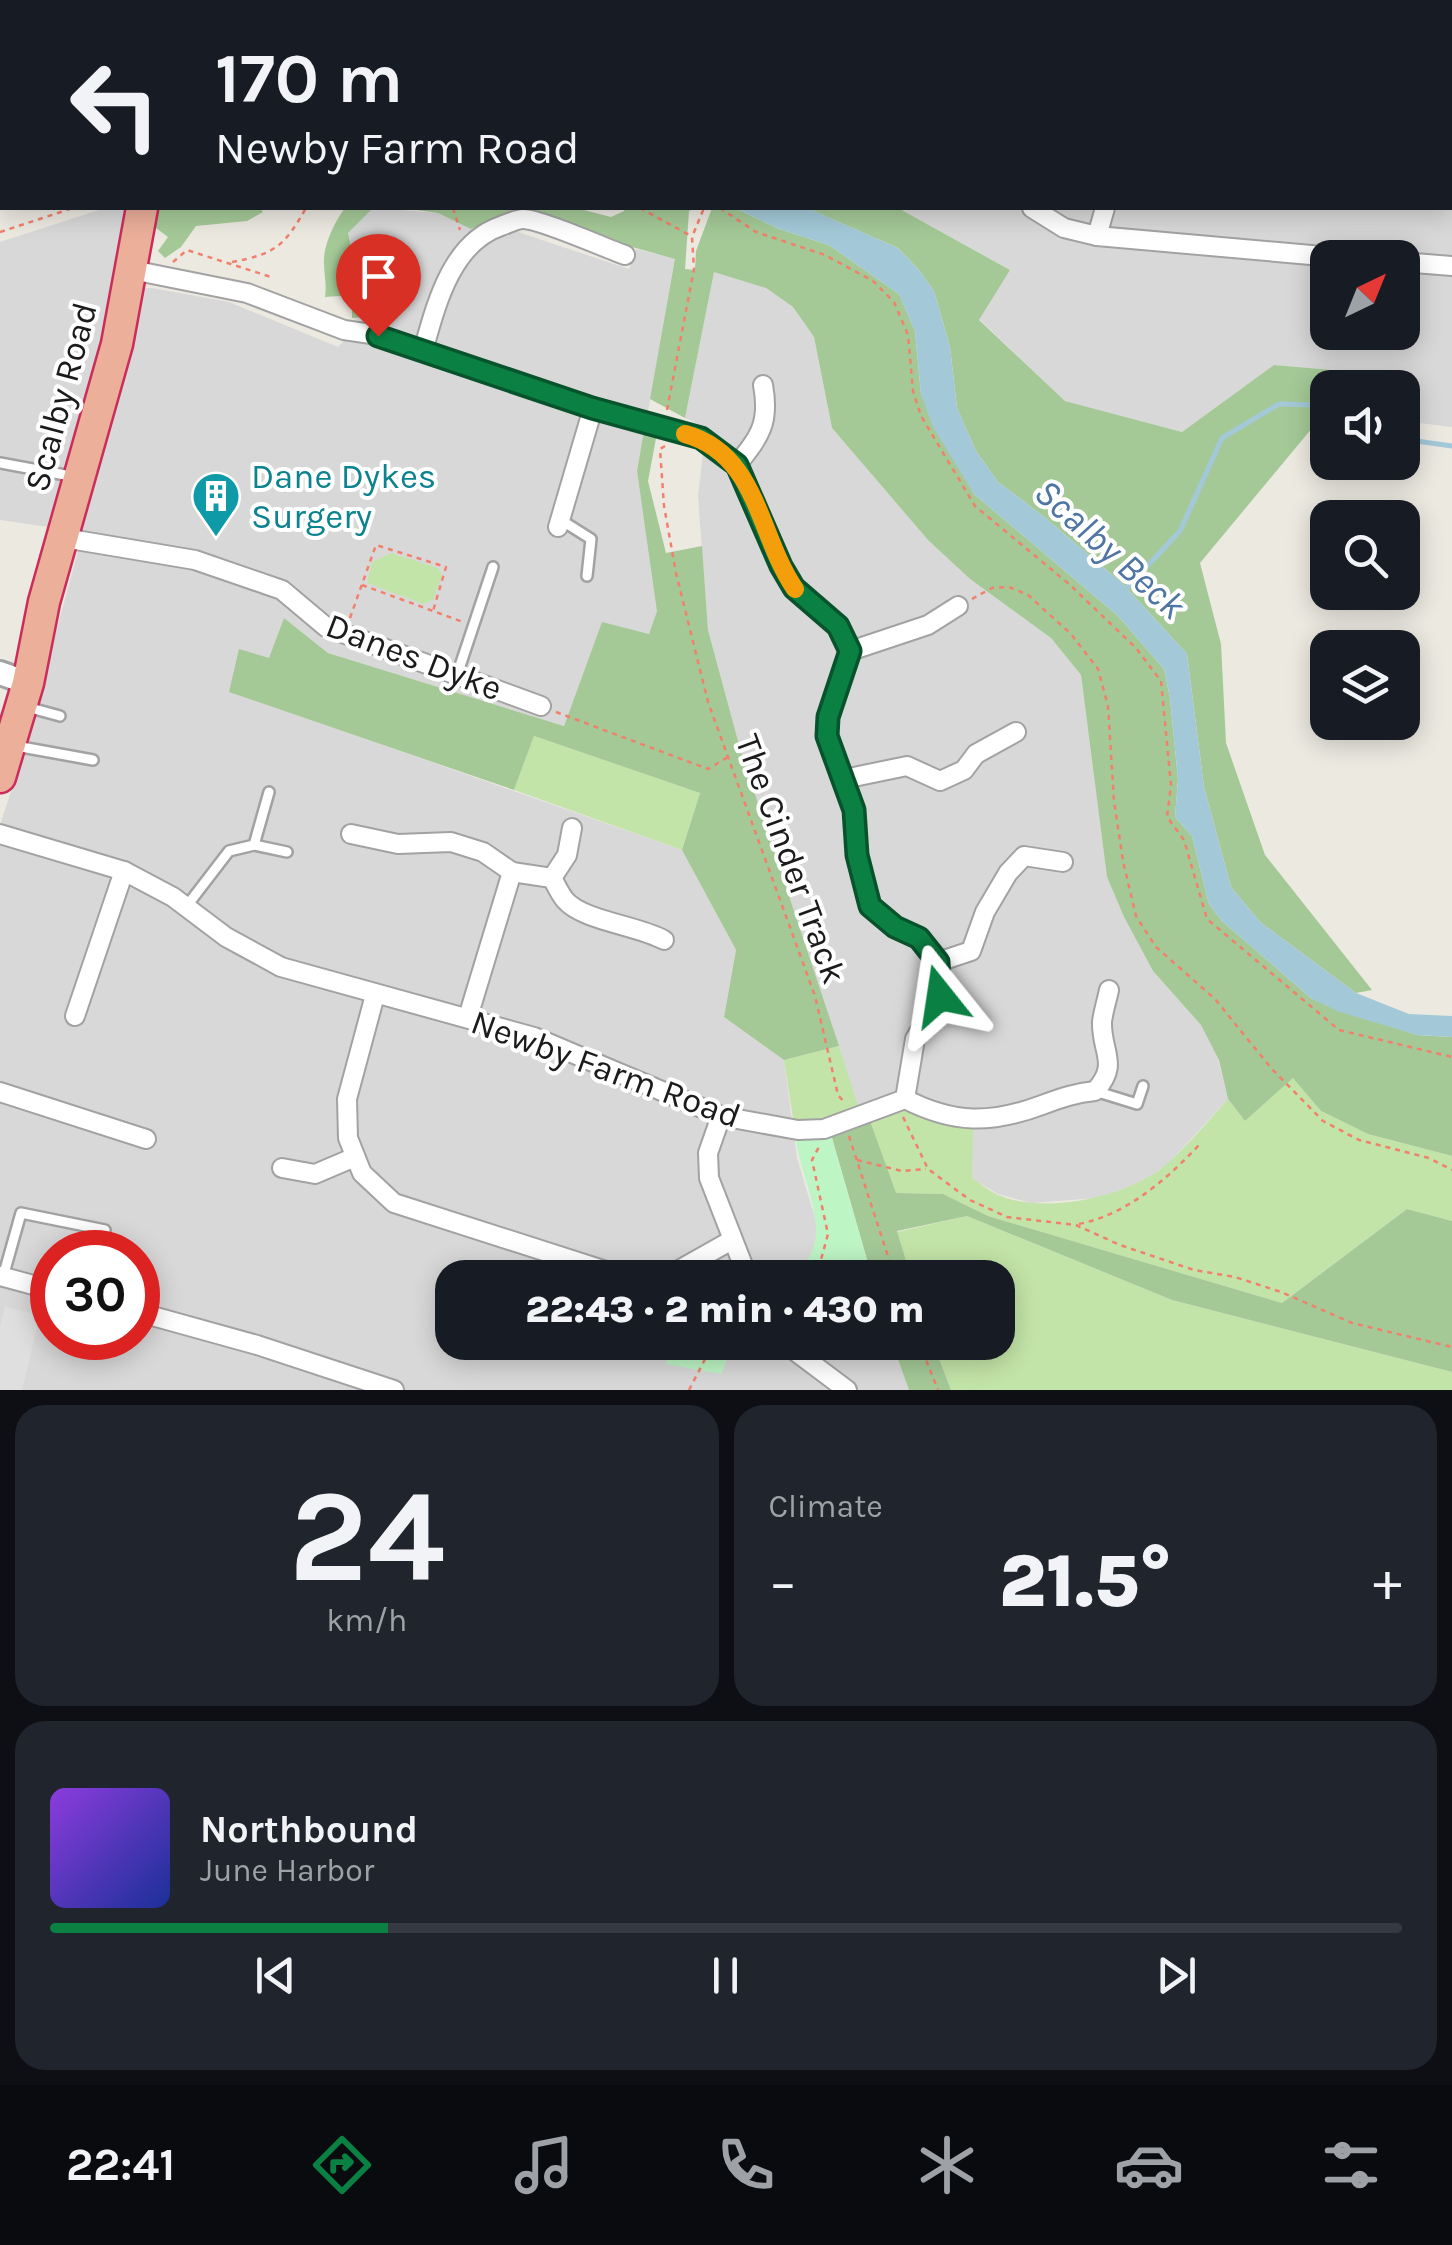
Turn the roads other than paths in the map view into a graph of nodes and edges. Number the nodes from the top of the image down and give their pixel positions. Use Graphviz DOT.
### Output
graph roads {
  1 [pos="142,210"];
  2 [pos="1035,210"];
  3 [pos="1104,210"];
  4 [pos="1097,236"];
  5 [pos="625,255"];
  6 [pos="1310,255"];
  7 [pos="1420,263"];
  8 [pos="1452,266"];
  9 [pos="138,272"];
  10 [pos="423,351"];
  11 [pos="763,385"];
  12 [pos="592,408"];
  13 [pos="0,463"];
  14 [pos="737,465"];
  15 [pos="79,477"];
  16 [pos="559,523"];
  17 [pos="64,538"];
  18 [pos="493,567"];
  19 [pos="588,576"];
  20 [pos="958,606"];
  21 [pos="850,651"];
  22 [pos="458,675"];
  23 [pos="16,687"];
  24 [pos="541,706"];
  25 [pos="60,716"];
  26 [pos="1016,732"];
  27 [pos="9,745"];
  28 [pos="93,760"];
  29 [pos="0,777"];
  30 [pos="844,778"];
  31 [pos="269,792"];
  32 [pos="572,828"];
  33 [pos="364,831"];
  34 [pos="0,834"];
  35 [pos="254,845"];
  36 [pos="287,852"];
  37 [pos="1063,862"];
  38 [pos="124,871"];
  39 [pos="512,872"];
  40 [pos="552,878"];
  41 [pos="186,906"];
  42 [pos="654,929"];
  43 [pos="938,962"];
  44 [pos="1109,990"];
  45 [pos="376,995"];
  46 [pos="76,1016"];
  47 [pos="468,1017"];
  48 [pos="1142,1086"];
  49 [pos="1096,1091"];
  50 [pos="0,1092"];
  51 [pos="901,1101"];
  52 [pos="721,1116"];
  53 [pos="146,1140"];
  54 [pos="356,1157"];
  55 [pos="282,1168"];
  56 [pos="104,1230"];
  57 [pos="732,1240"];
  58 [pos="572,1260"];
  59 [pos="697,1260"];
  60 [pos="740,1260"];
  61 [pos="1,1276"];
  62 [pos="30,1284"];
  63 [pos="160,1318"];
  64 [pos="807,1360"];
  65 [pos="394,1390"];
  66 [pos="848,1390"];
  1 -- 9 [label="highway, Scalby Road"];
  2 -- 4 [label="street"];
  3 -- 4 [label="street"];
  4 -- 6 [label="street"];
  5 -- 10 [label="street"];
  7 -- 8 [label="street"];
  9 -- 10 [label="street"];
  9 -- 15 [label="highway, Scalby Road"];
  10 -- 12 [label="street"];
  11 -- 14 [label="street"];
  12 -- 14 [label="street"];
  12 -- 16 [label="street"];
  13 -- 15 [label="lane"];
  14 -- 21 [label="street"];
  15 -- 17 [label="highway, Scalby Road"];
  16 -- 19 [label="lane"];
  17 -- 22 [label="street, Danes Dyke"];
  17 -- 23 [label="highway, Scalby Road"];
  18 -- 22 [label="lane"];
  20 -- 21 [label="street"];
  21 -- 30 [label="street"];
  22 -- 24 [label="street, Danes Dyke"];
  23 -- 25 [label="lane"];
  23 -- 27 [label="highway, Scalby Road"];
  26 -- 30 [label="street"];
  27 -- 28 [label="lane"];
  27 -- 29 [label="highway, Scalby Road"];
  30 -- 43 [label="street"];
  31 -- 35 [label="lane"];
  32 -- 40 [label="street"];
  33 -- 39 [label="street"];
  34 -- 38 [label="street, Newby Farm Road"];
  35 -- 36 [label="lane"];
  35 -- 41 [label="lane"];
  37 -- 43 [label="street"];
  38 -- 41 [label="street, Newby Farm Road"];
  38 -- 46 [label="street"];
  39 -- 40 [label="street"];
  39 -- 47 [label="street"];
  40 -- 42 [label="street"];
  41 -- 45 [label="street, Newby Farm Road"];
  43 -- 51 [label="street"];
  44 -- 49 [label="street"];
  45 -- 47 [label="street, Newby Farm Road"];
  45 -- 54 [label="street"];
  47 -- 52 [label="street, Newby Farm Road"];
  48 -- 49 [label="lane"];
  49 -- 51 [label="street"];
  50 -- 53 [label="street"];
  51 -- 52 [label="street, Newby Farm Road"];
  52 -- 57 [label="street"];
  54 -- 55 [label="street"];
  54 -- 58 [label="street"];
  56 -- 61 [label="lane"];
  57 -- 59 [label="street"];
  57 -- 60 [label="street"];
  61 -- 62 [label="street"];
  63 -- 65 [label="street"];
  64 -- 66 [label="street"];
}
